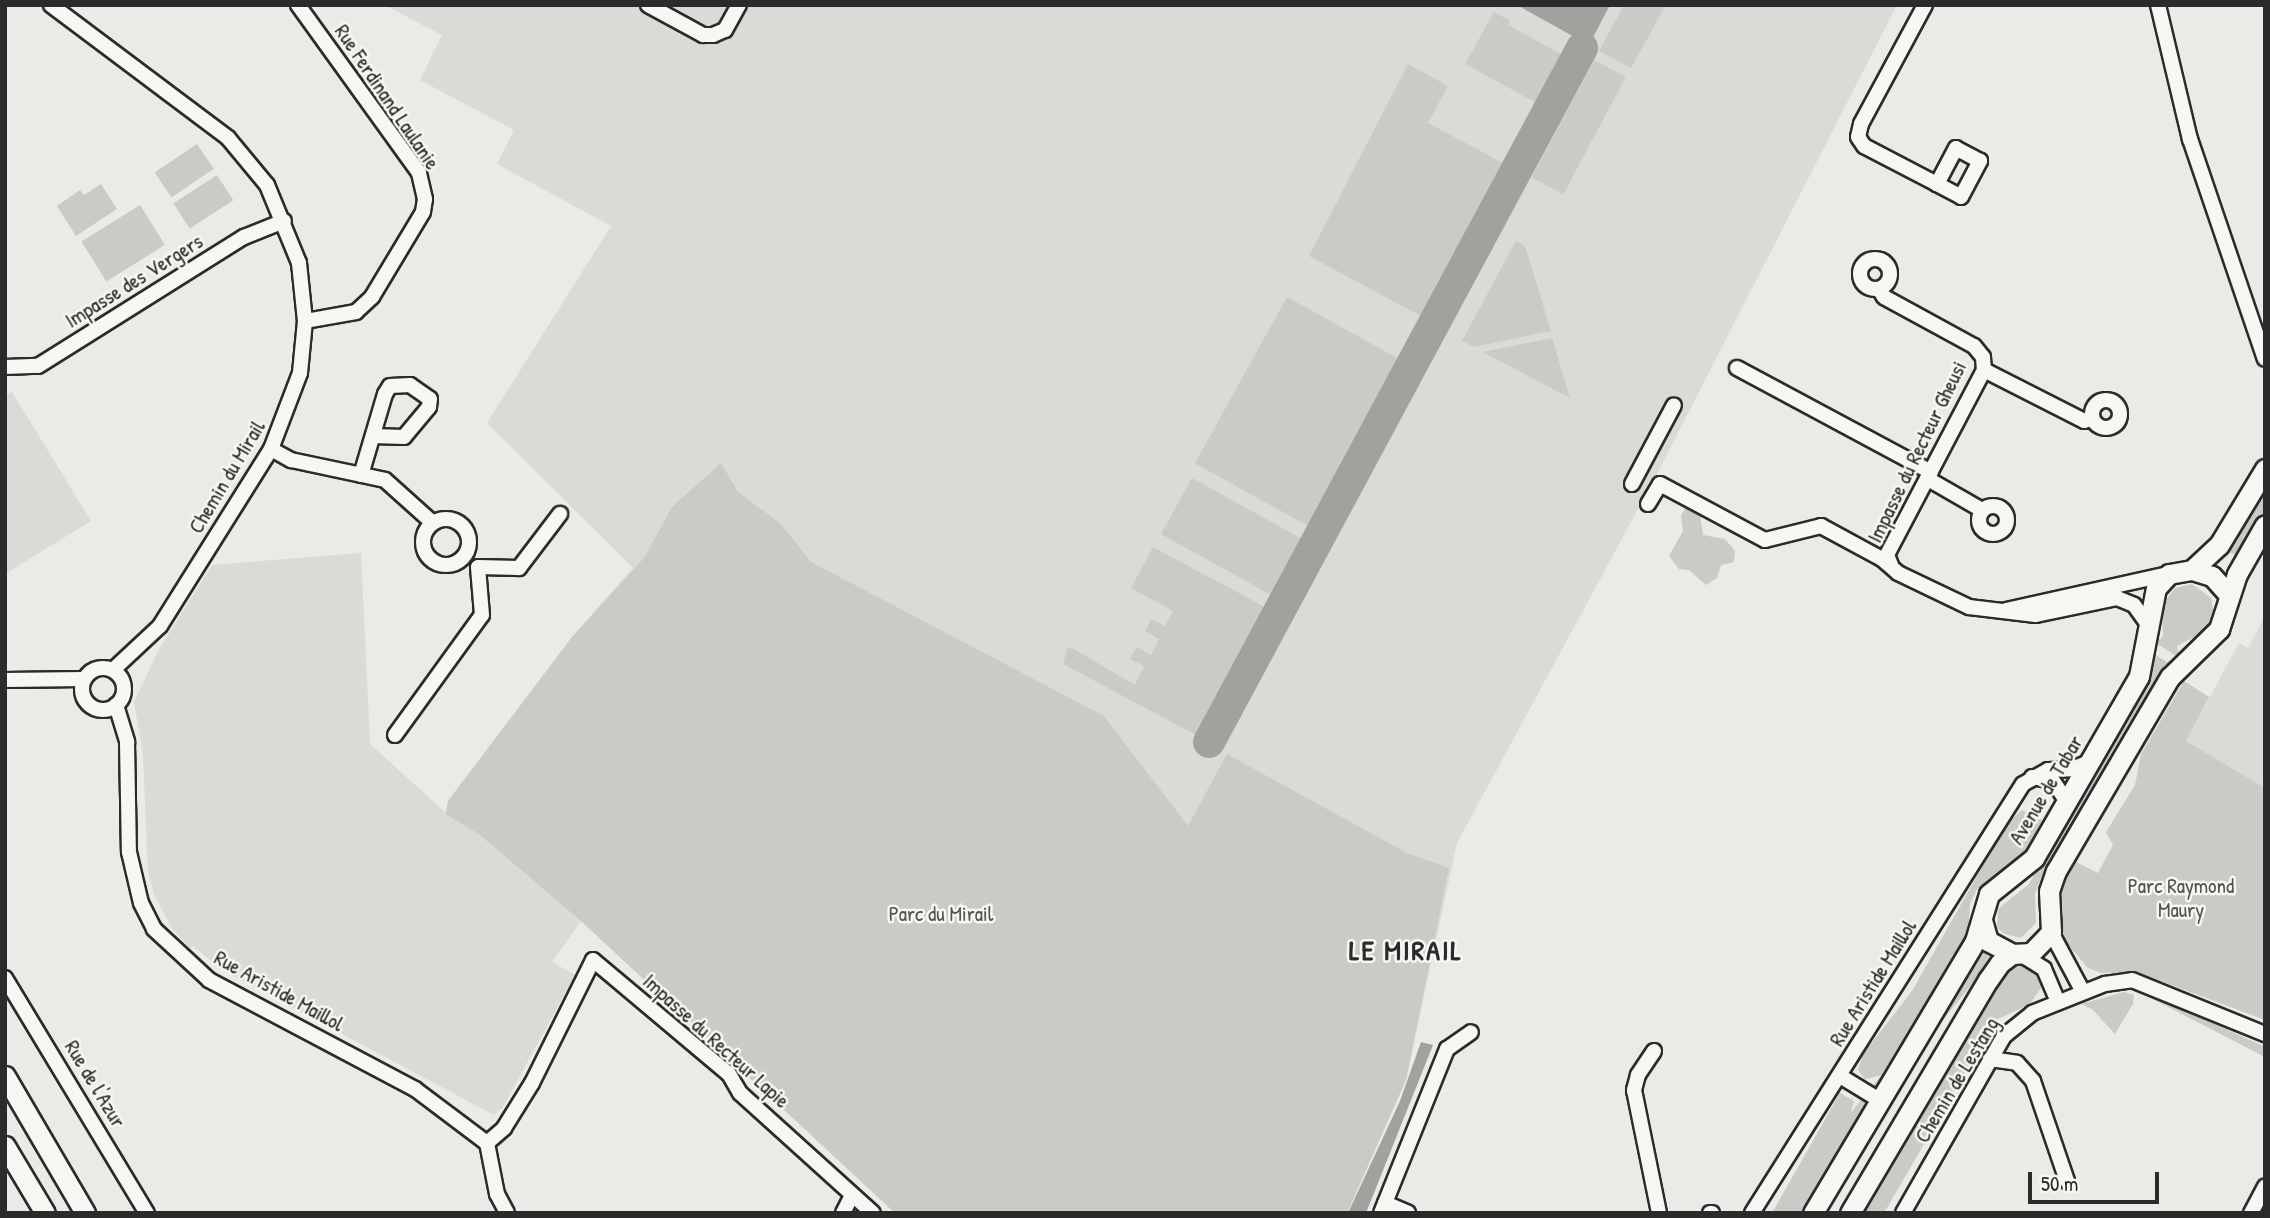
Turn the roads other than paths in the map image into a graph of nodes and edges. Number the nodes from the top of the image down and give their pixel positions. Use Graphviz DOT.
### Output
graph roads {
  1 [pos="51,5"];
  2 [pos="298,5"];
  3 [pos="648,5"];
  4 [pos="739,5"];
  5 [pos="1925,5"];
  6 [pos="2158,5"];
  7 [pos="1937,184"];
  8 [pos="284,221"];
  9 [pos="1880,289"];
  10 [pos="305,321"];
  11 [pos="2265,359"];
  12 [pos="5,367"];
  13 [pos="1737,368"];
  14 [pos="1984,370"];
  15 [pos="1674,405"];
  16 [pos="2091,419"];
  17 [pos="373,436"];
  18 [pos="271,449"];
  19 [pos="2265,470"];
  20 [pos="361,475"];
  21 [pos="1930,475"];
  22 [pos="1632,484"];
  23 [pos="1648,504"];
  24 [pos="1982,510"];
  25 [pos="560,514"];
  26 [pos="433,523"];
  27 [pos="2265,525"];
  28 [pos="463,557"];
  29 [pos="1891,565"];
  30 [pos="478,567"];
  31 [pos="2192,570"];
  32 [pos="2169,574"];
  33 [pos="2228,594"];
  34 [pos="2003,611"];
  35 [pos="2149,626"];
  36 [pos="113,670"];
  37 [pos="84,679"];
  38 [pos="5,680"];
  39 [pos="116,705"];
  40 [pos="395,735"];
  41 [pos="2089,762"];
  42 [pos="2032,777"];
  43 [pos="2066,800"];
  44 [pos="1982,920"];
  45 [pos="2051,932"];
  46 [pos="2017,955"];
  47 [pos="5,978"];
  48 [pos="2071,997"];
  49 [pos="1471,1032"];
  50 [pos="2265,1034"];
  51 [pos="1654,1051"];
  52 [pos="1990,1059"];
  53 [pos="5,1076"];
  54 [pos="1840,1076"];
  55 [pos="1881,1101"];
  56 [pos="487,1143"];
  57 [pos="5,1146"];
  58 [pos="2067,1181"];
  59 [pos="2265,1187"];
  60 [pos="852,1195"];
  61 [pos="1383,1208"];
  62 [pos="45,1213"];
  63 [pos="85,1213"];
  64 [pos="148,1213"];
  65 [pos="507,1213"];
  66 [pos="843,1213"];
  67 [pos="873,1213"];
  68 [pos="1408,1213"];
  69 [pos="1659,1213"];
  70 [pos="1752,1213"];
  71 [pos="1813,1213"];
  72 [pos="1850,1213"];
  73 [pos="1903,1213"];
  74 [pos="2251,1213"];
  1 -- 8 [label="street, Chemin du Mirail"];
  2 -- 10 [label="street, Rue Ferdinand Laulanie"];
  3 -- 4 [label="street"];
  5 -- 7 [label="street"];
  6 -- 11 [label="street"];
  8 -- 10 [label="street, Chemin du Mirail"];
  8 -- 12 [label="street, Impasse des Vergers"];
  9 -- 14 [label="street, Impasse du Recteur Gheusi"];
  10 -- 18 [label="street, Chemin du Mirail"];
  13 -- 21 [label="street"];
  14 -- 16 [label="street"];
  14 -- 21 [label="street, Impasse du Recteur Gheusi"];
  15 -- 22 [label="street"];
  17 -- 17 [label="street"];
  17 -- 20 [label="street"];
  18 -- 20 [label="street"];
  18 -- 36 [label="street, Chemin du Mirail"];
  19 -- 31 [label="main road"];
  20 -- 26 [label="street"];
  21 -- 24 [label="street"];
  21 -- 29 [label="street, Impasse du Recteur Gheusi"];
  23 -- 29 [label="street"];
  25 -- 30 [label="street"];
  26 -- 28 [label="street"];
  26 -- 28 [label="street"];
  27 -- 33 [label="main road"];
  28 -- 30 [label="street"];
  29 -- 34 [label="street"];
  30 -- 40 [label="street"];
  31 -- 32 [label="main road"];
  31 -- 33 [label="main road"];
  32 -- 34 [label="street"];
  32 -- 35 [label="main road, Avenue de Tabar"];
  33 -- 45 [label="main road"];
  34 -- 35 [label="street"];
  35 -- 41 [label="main road, Avenue de Tabar"];
  36 -- 37 [label="street"];
  36 -- 39 [label="street"];
  37 -- 38 [label="street"];
  37 -- 39 [label="street"];
  39 -- 56 [label="street, Rue Aristide Maillol"];
  41 -- 42 [label="street"];
  41 -- 43 [label="main road, Avenue de Tabar"];
  42 -- 43 [label="street"];
  42 -- 54 [label="street, Rue Aristide Maillol"];
  43 -- 44 [label="main road, Avenue de Tabar"];
  44 -- 46 [label="main road"];
  44 -- 55 [label="main road, Avenue de Tabar"];
  45 -- 46 [label="main road"];
  45 -- 48 [label="street"];
  46 -- 48 [label="street"];
  46 -- 72 [label="main road"];
  47 -- 64 [label="street, Rue de l'Azur"];
  48 -- 50 [label="street, Chemin de Lestang"];
  48 -- 52 [label="street, Chemin de Lestang"];
  49 -- 61 [label="street"];
  51 -- 69 [label="street"];
  52 -- 58 [label="street"];
  52 -- 73 [label="street, Chemin de Lestang"];
  53 -- 63 [label="main road"];
  54 -- 55 [label="street"];
  54 -- 70 [label="street, Rue Aristide Maillol"];
  55 -- 71 [label="main road, Avenue de Tabar"];
  56 -- 60 [label="street, Impasse du Recteur Lapie"];
  56 -- 65 [label="street"];
  57 -- 62 [label="main road"];
  59 -- 74 [label="street"];
  60 -- 66 [label="street"];
  60 -- 67 [label="street, Impasse du Recteur Lapie"];
  61 -- 68 [label="street"];
}
